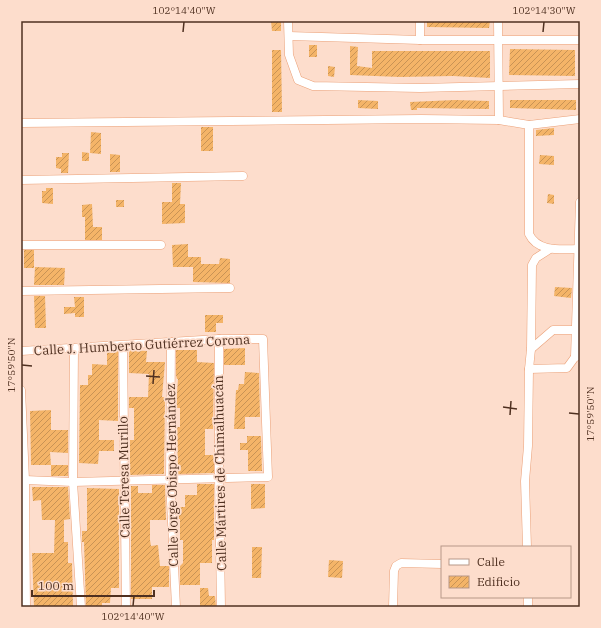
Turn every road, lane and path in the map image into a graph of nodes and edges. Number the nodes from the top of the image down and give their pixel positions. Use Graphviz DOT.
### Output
graph roads {
  1 [pos="288,21"];
  2 [pos="420,21"];
  3 [pos="498,21"];
  4 [pos="289,36"];
  5 [pos="499,39"];
  6 [pos="420,40"];
  7 [pos="580,40"];
  8 [pos="580,84"];
  9 [pos="499,86"];
  10 [pos="580,119"];
  11 [pos="499,120"];
  12 [pos="21,123"];
  13 [pos="529,125"];
  14 [pos="243,176"];
  15 [pos="21,180"];
  16 [pos="580,202"];
  17 [pos="21,245"];
  18 [pos="161,245"];
  19 [pos="550,249"];
  20 [pos="580,249"];
  21 [pos="230,288"];
  22 [pos="21,291"];
  23 [pos="576,330"];
  24 [pos="219,339"];
  25 [pos="170,342"];
  26 [pos="123,346"];
  27 [pos="74,348"];
  28 [pos="531,349"];
  29 [pos="21,351"];
  30 [pos="578,356"];
  31 [pos="529,369"];
  32 [pos="21,390"];
  33 [pos="219,479"];
  34 [pos="25,480"];
  35 [pos="170,480"];
  36 [pos="73,482"];
  37 [pos="123,482"];
  38 [pos="527,546"];
  39 [pos="441,564"];
  40 [pos="26,607"];
  41 [pos="81,607"];
  42 [pos="126,607"];
  43 [pos="176,607"];
  44 [pos="221,607"];
  45 [pos="393,607"];
  1 -- 4 [label="street"];
  2 -- 6 [label="street"];
  3 -- 5 [label="street"];
  4 -- 6 [label="street"];
  4 -- 9 [label="street"];
  5 -- 6 [label="street"];
  5 -- 7 [label="street"];
  5 -- 9 [label="street"];
  8 -- 9 [label="street"];
  9 -- 11 [label="street"];
  10 -- 13 [label="street"];
  11 -- 12 [label="street"];
  11 -- 13 [label="street"];
  13 -- 19 [label="street"];
  14 -- 15 [label="street"];
  16 -- 20 [label="street"];
  17 -- 18 [label="street"];
  19 -- 20 [label="street"];
  19 -- 28 [label="street"];
  20 -- 23 [label="street"];
  21 -- 22 [label="street"];
  23 -- 28 [label="street"];
  23 -- 30 [label="street"];
  24 -- 25 [label="street, Calle J. Humberto Gutiérrez Corona"];
  24 -- 33 [label="street, Calle Mártires de Chimalhuacán"];
  24 -- 33 [label="street, Calle J. Humberto Gutiérrez Corona"];
  25 -- 26 [label="street, Calle J. Humberto Gutiérrez Corona"];
  25 -- 35 [label="street, Calle Jorge Obispo Hernández"];
  26 -- 27 [label="street, Calle J. Humberto Gutiérrez Corona"];
  26 -- 37 [label="street, Calle Teresa Murillo"];
  27 -- 29 [label="street, Calle J. Humberto Gutiérrez Corona"];
  27 -- 36 [label="street"];
  28 -- 31 [label="street"];
  30 -- 31 [label="street"];
  31 -- 38 [label="street"];
  32 -- 34 [label="street"];
  33 -- 35 [label="street"];
  33 -- 44 [label="street, Calle Mártires de Chimalhuacán"];
  34 -- 36 [label="street"];
  34 -- 40 [label="street"];
  35 -- 37 [label="street"];
  35 -- 43 [label="street, Calle Jorge Obispo Hernández"];
  36 -- 37 [label="street"];
  36 -- 41 [label="street"];
  37 -- 42 [label="street, Calle Teresa Murillo"];
  39 -- 45 [label="street"];
}
